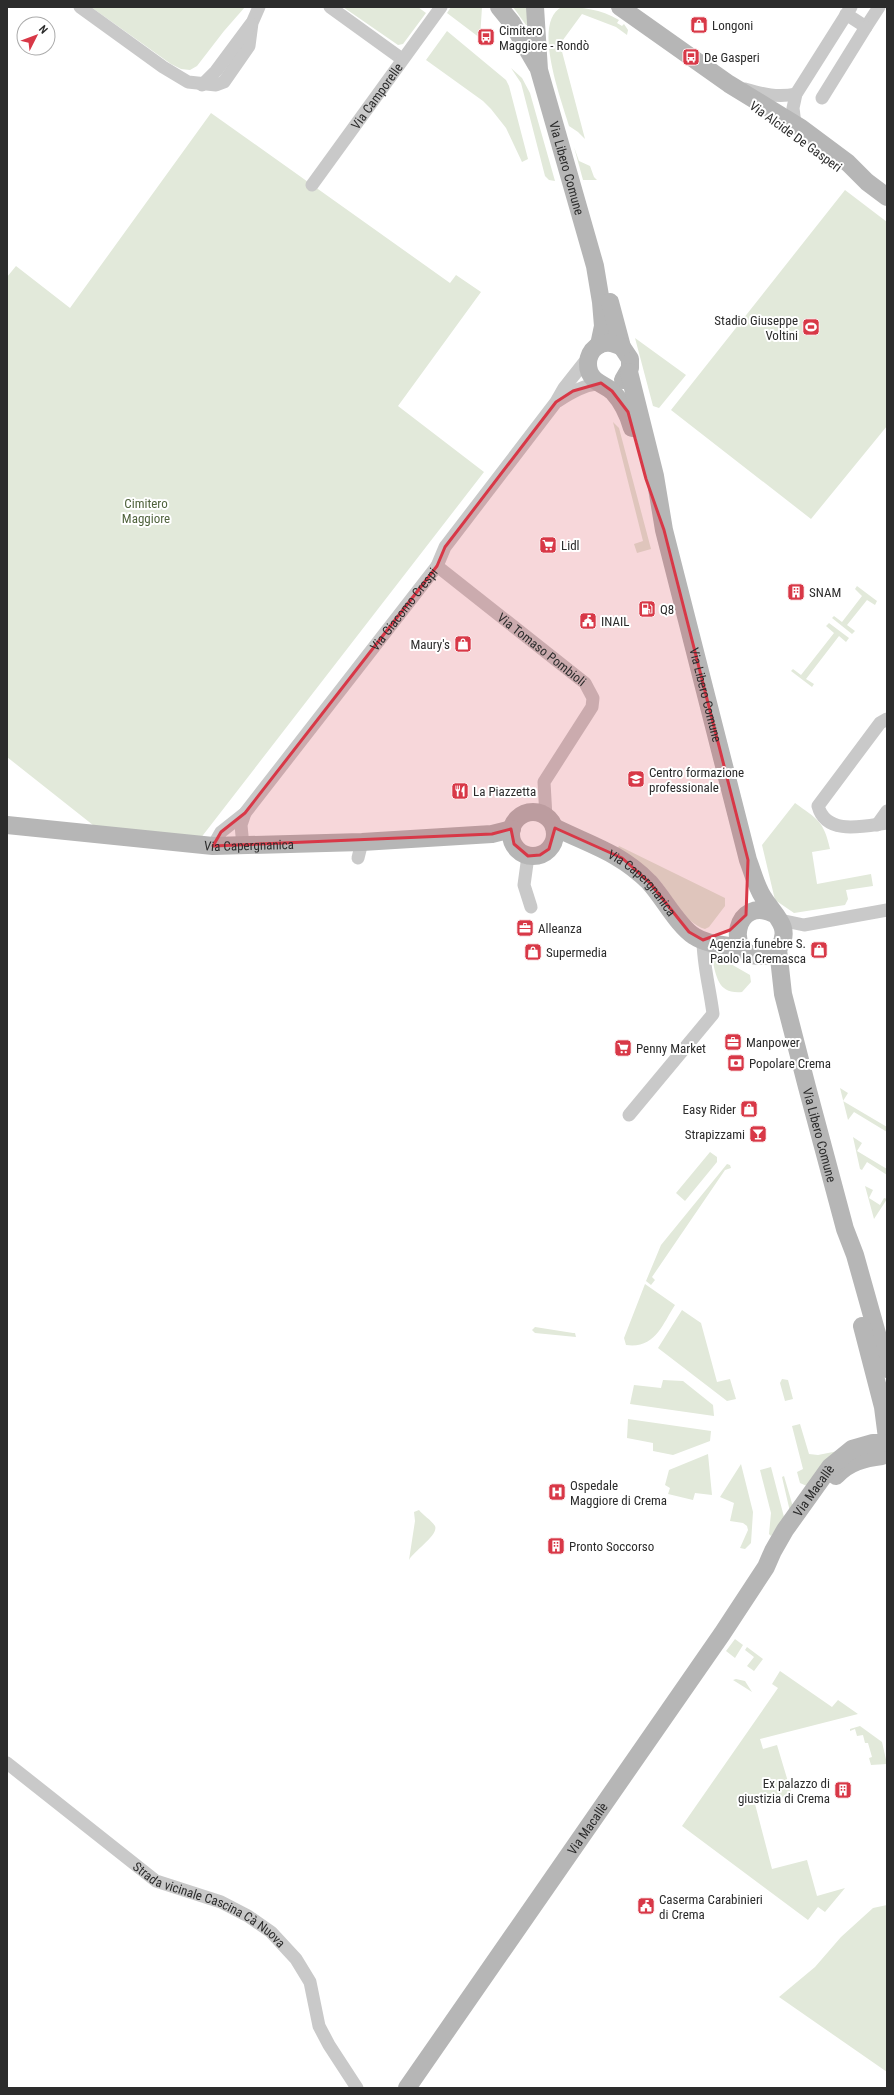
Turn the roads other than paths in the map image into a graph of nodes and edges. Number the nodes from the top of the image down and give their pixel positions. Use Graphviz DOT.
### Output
graph roads {
  1 [pos="80,7"];
  2 [pos="259,7"];
  3 [pos="330,7"];
  4 [pos="441,7"];
  5 [pos="498,7"];
  6 [pos="535,7"];
  7 [pos="620,7"];
  8 [pos="879,7"];
  9 [pos="848,11"];
  10 [pos="866,27"];
  11 [pos="402,59"];
  12 [pos="539,70"];
  13 [pos="729,84"];
  14 [pos="796,94"];
  15 [pos="822,98"];
  16 [pos="796,124"];
  17 [pos="867,182"];
  18 [pos="312,185"];
  19 [pos="887,197"];
  20 [pos="595,266"];
  21 [pos="622,347"];
  22 [pos="594,350"];
  23 [pos="629,372"];
  24 [pos="601,384"];
  25 [pos="556,402"];
  26 [pos="664,530"];
  27 [pos="437,566"];
  28 [pos="887,718"];
  29 [pos="887,811"];
  30 [pos="245,813"];
  31 [pos="882,824"];
  32 [pos="7,825"];
  33 [pos="551,828"];
  34 [pos="512,833"];
  35 [pos="213,846"];
  36 [pos="243,846"];
  37 [pos="528,856"];
  38 [pos="748,860"];
  39 [pos="531,907"];
  40 [pos="887,910"];
  41 [pos="777,917"];
  42 [pos="743,918"];
  43 [pos="804,925"];
  44 [pos="702,940"];
  45 [pos="780,945"];
  46 [pos="751,953"];
  47 [pos="783,994"];
  48 [pos="629,1115"];
  49 [pos="845,1229"];
  50 [pos="887,1369"];
  51 [pos="885,1448"];
  52 [pos="7,1763"];
  53 [pos="357,2088"];
  54 [pos="407,2088"];
  1 -- 2 [label="street"];
  3 -- 11 [label="street"];
  4 -- 11 [label="street, Via Camporelle"];
  5 -- 12 [label="main road, Via Libero Comune"];
  6 -- 12 [label="main road, Via Libero Comune"];
  7 -- 13 [label="main road, Via Alcide De Gasperi"];
  8 -- 10 [label="street"];
  9 -- 10 [label="street"];
  9 -- 14 [label="street"];
  10 -- 15 [label="street"];
  11 -- 18 [label="street, Via Camporelle"];
  12 -- 20 [label="main road, Via Libero Comune"];
  13 -- 14 [label="street"];
  13 -- 16 [label="main road, Via Alcide De Gasperi"];
  13 -- 17 [label="main road, Via Alcide De Gasperi"];
  14 -- 16 [label="street"];
  16 -- 17 [label="main road, Via Alcide De Gasperi"];
  17 -- 19 [label="main road, Via Alcide De Gasperi"];
  20 -- 21 [label="main road, Via Libero Comune"];
  20 -- 22 [label="main road, Via Libero Comune"];
  21 -- 22 [label="main road"];
  21 -- 23 [label="main road, Via Libero Comune"];
  22 -- 24 [label="main road, Via Libero Comune"];
  22 -- 25 [label="street, Via Giacomo Crespi"];
  23 -- 24 [label="main road"];
  23 -- 26 [label="main road, Via Libero Comune"];
  24 -- 25 [label="street, Via Giacomo Crespi"];
  24 -- 26 [label="main road, Via Libero Comune"];
  25 -- 27 [label="street, Via Giacomo Crespi"];
  26 -- 38 [label="main road, Via Libero Comune"];
  27 -- 30 [label="street, Via Giacomo Crespi"];
  27 -- 33 [label="street, Via Tomaso Pombioli"];
  28 -- 31 [label="street"];
  29 -- 31 [label="street"];
  30 -- 35 [label="street, Via Giacomo Crespi"];
  30 -- 36 [label="street, Via Giacomo Crespi"];
  32 -- 35 [label="main road, Via Capergnanica"];
  33 -- 34 [label="main road, Via Capergnanica"];
  33 -- 37 [label="main road"];
  33 -- 44 [label="main road, Via Capergnanica"];
  34 -- 36 [label="main road, Via Capergnanica"];
  34 -- 37 [label="main road"];
  35 -- 36 [label="main road, Via Capergnanica"];
  37 -- 39 [label="street"];
  38 -- 41 [label="main road, Via Libero Comune"];
  38 -- 42 [label="main road, Via Libero Comune"];
  40 -- 43 [label="street"];
  41 -- 42 [label="main road"];
  41 -- 43 [label="street"];
  41 -- 45 [label="main road, Via Libero Comune"];
  42 -- 44 [label="main road"];
  42 -- 46 [label="main road, Via Libero Comune"];
  43 -- 45 [label="street"];
  44 -- 46 [label="main road, Via Capergnanica"];
  44 -- 48 [label="street"];
  45 -- 46 [label="main road"];
  45 -- 47 [label="main road, Via Libero Comune"];
  46 -- 47 [label="main road, Via Libero Comune"];
  47 -- 49 [label="main road, Via Libero Comune"];
  49 -- 50 [label="main road, Via Libero Comune"];
  49 -- 51 [label="main road, Via Libero Comune"];
  51 -- 54 [label="main road, Via Macallè"];
  52 -- 53 [label="street, Strada vicinale Cascina Cà Nuova"];
}
